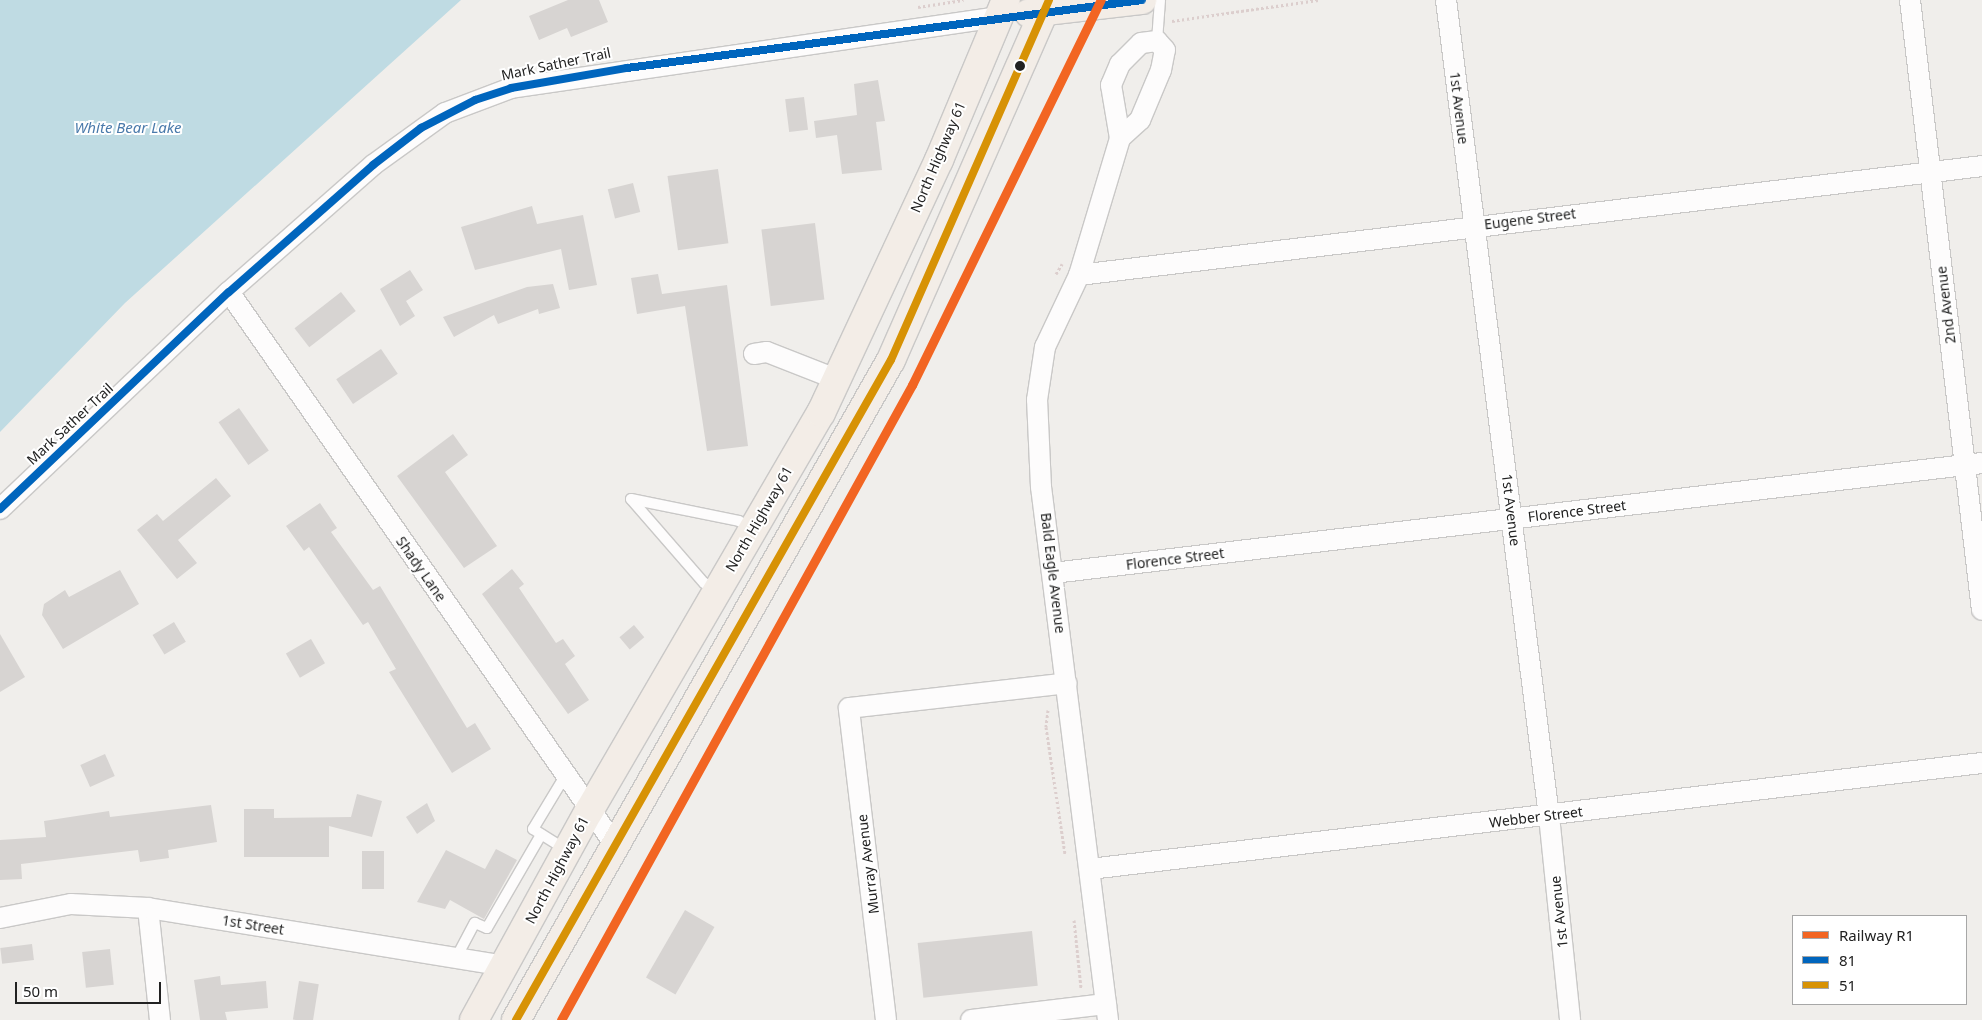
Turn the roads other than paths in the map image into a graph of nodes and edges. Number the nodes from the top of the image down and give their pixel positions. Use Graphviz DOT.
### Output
graph roads {
  1 [pos="1142,0"];
  2 [pos="1160,0"];
  3 [pos="1446,0"];
  4 [pos="1910,0"];
  5 [pos="1047,6"];
  6 [pos="1002,9"];
  7 [pos="1158,33"];
  8 [pos="1120,138"];
  9 [pos="1982,166"];
  10 [pos="1930,172"];
  11 [pos="1476,226"];
  12 [pos="1079,276"];
  13 [pos="229,292"];
  14 [pos="754,354"];
  15 [pos="836,379"];
  16 [pos="1973,464"];
  17 [pos="0,509"];
  18 [pos="1512,519"];
  19 [pos="753,528"];
  20 [pos="1053,574"];
  21 [pos="718,590"];
  22 [pos="1982,610"];
  23 [pos="1067,683"];
  24 [pos="1982,763"];
  25 [pos="565,776"];
  26 [pos="588,811"];
  27 [pos="1549,816"];
  28 [pos="541,835"];
  29 [pos="615,845"];
  30 [pos="567,850"];
  31 [pos="1090,869"];
  32 [pos="148,908"];
  33 [pos="0,918"];
  34 [pos="456,958"];
  35 [pos="505,966"];
  36 [pos="1107,1012"];
  37 [pos="160,1020"];
  38 [pos="474,1020"];
  39 [pos="516,1020"];
  40 [pos="886,1020"];
  41 [pos="971,1020"];
  42 [pos="1570,1020"];
  1 -- 5 [label="main road"];
  2 -- 7 [label="lane"];
  3 -- 11 [label="street, 1st Avenue"];
  4 -- 10 [label="street, 2nd Avenue"];
  5 -- 6 [label="main road"];
  5 -- 29 [label="main road"];
  6 -- 13 [label="street"];
  6 -- 15 [label="main road, North Highway 61"];
  7 -- 8 [label="street"];
  7 -- 8 [label="street, Bald Eagle Avenue"];
  8 -- 12 [label="street, Bald Eagle Avenue"];
  9 -- 10 [label="street, Eugene Street"];
  10 -- 11 [label="street, Eugene Street"];
  10 -- 16 [label="street, 2nd Avenue"];
  11 -- 12 [label="street, Eugene Street"];
  11 -- 18 [label="street, 1st Avenue"];
  12 -- 20 [label="street, Bald Eagle Avenue"];
  13 -- 17 [label="street"];
  13 -- 25 [label="street, Shady Lane"];
  14 -- 15 [label="street"];
  15 -- 19 [label="main road, North Highway 61"];
  16 -- 18 [label="street, Florence Street"];
  16 -- 22 [label="street, 2nd Avenue"];
  18 -- 20 [label="street, Florence Street"];
  18 -- 27 [label="street, 1st Avenue"];
  19 -- 21 [label="main road, North Highway 61"];
  19 -- 21 [label="lane"];
  20 -- 23 [label="street, Bald Eagle Avenue"];
  21 -- 26 [label="main road, North Highway 61"];
  23 -- 31 [label="street, Bald Eagle Avenue"];
  23 -- 40 [label="street, Murray Avenue"];
  24 -- 27 [label="street, Webber Street"];
  25 -- 26 [label="street, Shady Lane"];
  25 -- 28 [label="lane"];
  26 -- 29 [label="street, Shady Lane"];
  26 -- 30 [label="main road, North Highway 61"];
  27 -- 31 [label="street, Webber Street"];
  27 -- 42 [label="street, 1st Avenue"];
  28 -- 30 [label="lane"];
  28 -- 34 [label="lane"];
  29 -- 39 [label="main road"];
  30 -- 35 [label="main road, North Highway 61"];
  31 -- 36 [label="street, Bald Eagle Avenue"];
  32 -- 33 [label="street, 1st Street"];
  32 -- 34 [label="street, 1st Street"];
  32 -- 37 [label="street"];
  34 -- 35 [label="street, 1st Street"];
  35 -- 38 [label="main road, North Highway 61"];
  36 -- 41 [label="street"];
}
